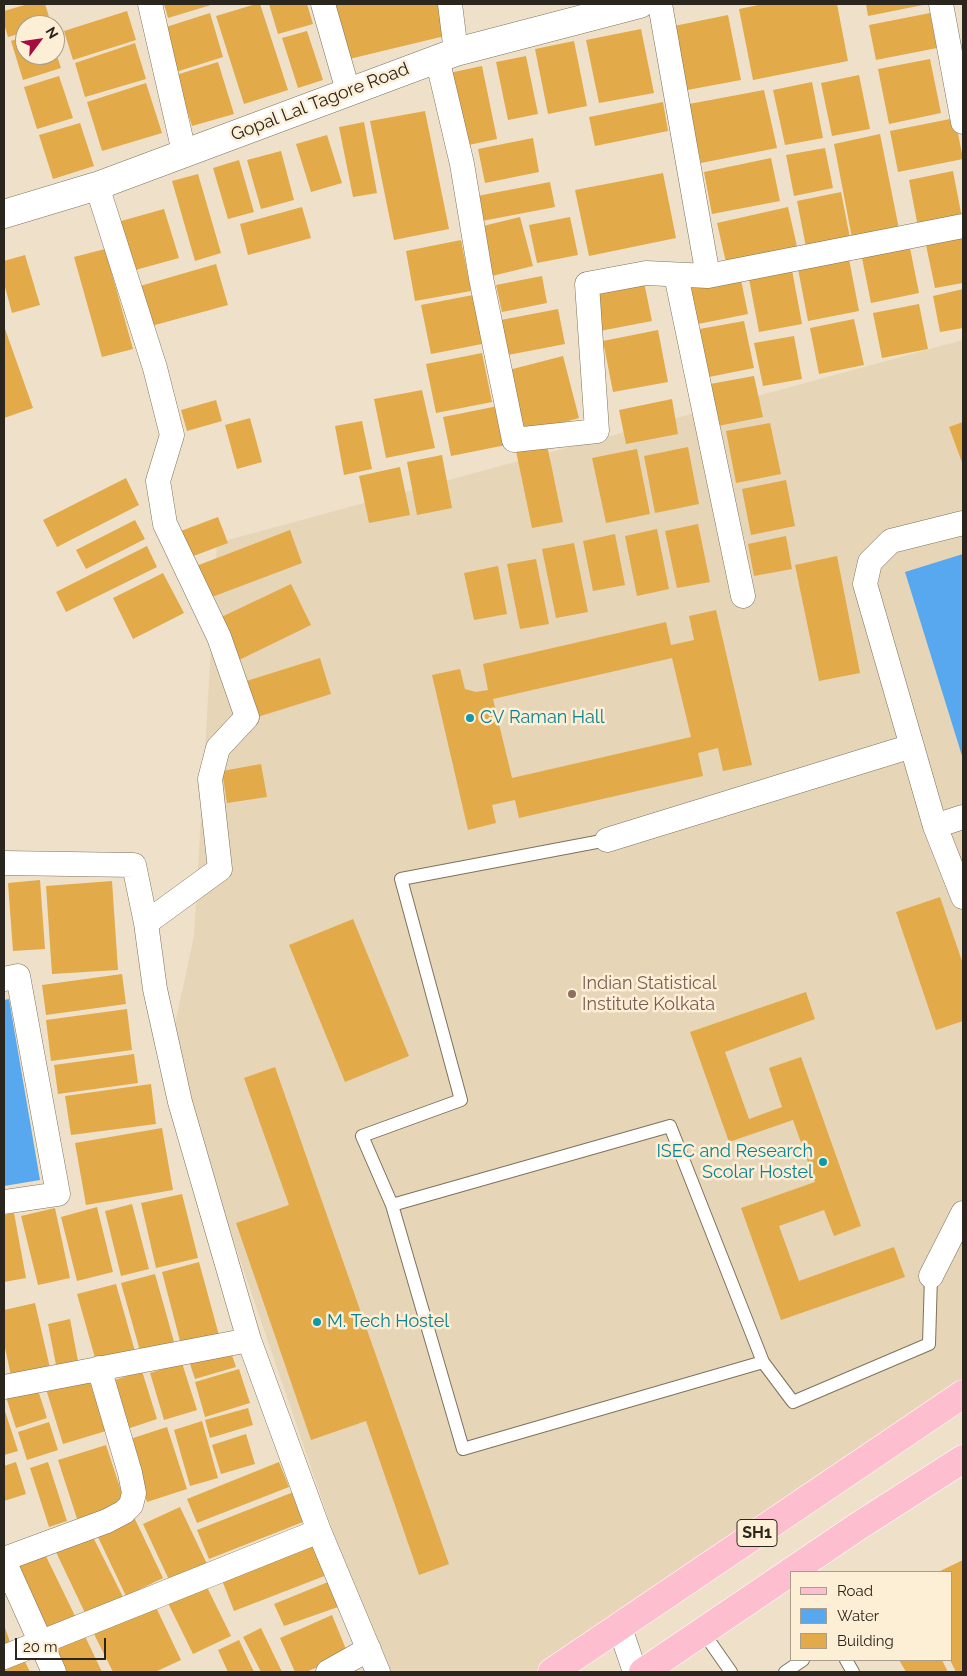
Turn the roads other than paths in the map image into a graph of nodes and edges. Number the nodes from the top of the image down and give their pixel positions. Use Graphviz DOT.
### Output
graph roads {
  1 [pos="150,4"];
  2 [pos="323,4"];
  3 [pos="450,4"];
  4 [pos="640,4"];
  5 [pos="660,4"];
  6 [pos="941,4"];
  7 [pos="446,55"];
  8 [pos="348,92"];
  9 [pos="963,122"];
  10 [pos="184,152"];
  11 [pos="97,186"];
  12 [pos="4,214"];
  13 [pos="963,226"];
  14 [pos="676,274"];
  15 [pos="708,276"];
  16 [pos="963,523"];
  17 [pos="743,596"];
  18 [pos="912,746"];
  19 [pos="963,818"];
  20 [pos="935,826"];
  21 [pos="607,840"];
  22 [pos="4,864"];
  23 [pos="963,897"];
  24 [pos="146,924"];
  25 [pos="4,979"];
  26 [pos="4,1202"];
  27 [pos="392,1205"];
  28 [pos="963,1213"];
  29 [pos="930,1276"];
  30 [pos="249,1340"];
  31 [pos="764,1362"];
  32 [pos="99,1368"];
  33 [pos="4,1387"];
  34 [pos="963,1394"];
  35 [pos="963,1459"];
  36 [pos="319,1530"];
  37 [pos="4,1560"];
  38 [pos="796,1571"];
  39 [pos="790,1575"];
  40 [pos="619,1625"];
  41 [pos="703,1632"];
  42 [pos="41,1642"];
  43 [pos="369,1649"];
  44 [pos="4,1657"];
  45 [pos="802,1661"];
  46 [pos="54,1672"];
  47 [pos="328,1672"];
  48 [pos="378,1672"];
  49 [pos="552,1672"];
  50 [pos="635,1672"];
  51 [pos="643,1672"];
  52 [pos="732,1672"];
  53 [pos="785,1672"];
  1 -- 10 [label="street"];
  2 -- 8 [label="street"];
  3 -- 7 [label="street"];
  4 -- 7 [label="street, Gopal Lal Tagore Road"];
  5 -- 15 [label="street"];
  6 -- 9 [label="street"];
  7 -- 8 [label="street, Gopal Lal Tagore Road"];
  7 -- 14 [label="street"];
  8 -- 10 [label="street, Gopal Lal Tagore Road"];
  10 -- 11 [label="street, Gopal Lal Tagore Road"];
  11 -- 12 [label="street, Gopal Lal Tagore Road"];
  11 -- 24 [label="street"];
  13 -- 15 [label="street"];
  14 -- 15 [label="street"];
  14 -- 17 [label="street"];
  16 -- 18 [label="street"];
  18 -- 20 [label="street"];
  18 -- 21 [label="street"];
  19 -- 20 [label="street"];
  20 -- 23 [label="street"];
  21 -- 27 [label="lane"];
  22 -- 24 [label="street"];
  24 -- 30 [label="street"];
  25 -- 26 [label="street"];
  27 -- 31 [label="lane"];
  27 -- 31 [label="lane"];
  28 -- 29 [label="street"];
  29 -- 31 [label="lane"];
  30 -- 32 [label="street"];
  30 -- 36 [label="street"];
  32 -- 33 [label="street"];
  32 -- 37 [label="street"];
  34 -- 40 [label="main road, SH1"];
  35 -- 38 [label="main road"];
  36 -- 42 [label="street"];
  36 -- 43 [label="street"];
  37 -- 42 [label="street"];
  39 -- 41 [label="main road"];
  40 -- 49 [label="main road, SH1"];
  40 -- 50 [label="street"];
  41 -- 51 [label="main road"];
  41 -- 52 [label="lane"];
  42 -- 44 [label="street"];
  42 -- 46 [label="street"];
  43 -- 47 [label="street"];
  43 -- 48 [label="street"];
  45 -- 53 [label="lane"];
}
